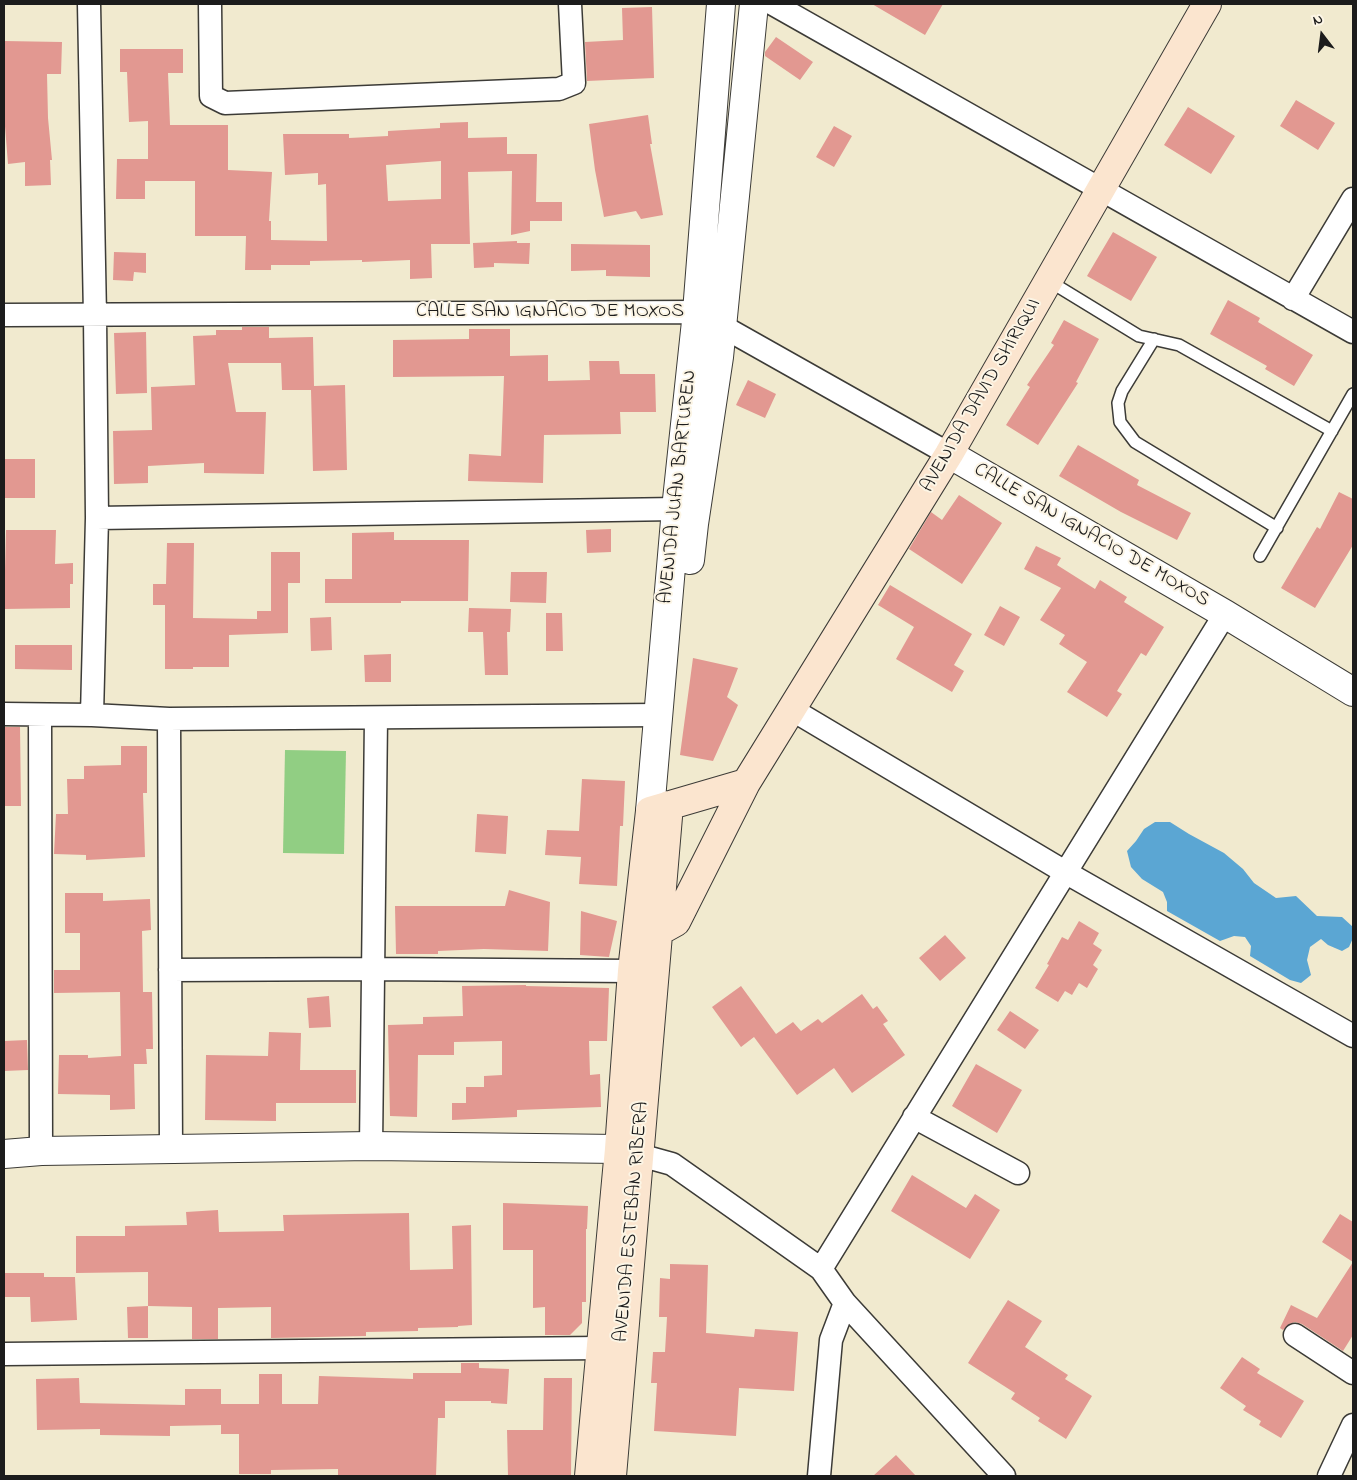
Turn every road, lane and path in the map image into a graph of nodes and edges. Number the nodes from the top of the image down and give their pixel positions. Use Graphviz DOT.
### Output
graph roads {
  1 [pos="89,4"];
  2 [pos="210,4"];
  3 [pos="570,4"];
  4 [pos="721,4"];
  5 [pos="754,4"];
  6 [pos="772,4"];
  7 [pos="1207,4"];
  8 [pos="1102,189"];
  9 [pos="1353,199"];
  10 [pos="1049,281"];
  11 [pos="1293,299"];
  12 [pos="697,312"];
  13 [pos="4,315"];
  14 [pos="95,316"];
  15 [pos="722,326"];
  16 [pos="1353,332"];
  17 [pos="1154,339"];
  18 [pos="1353,394"];
  19 [pos="1332,431"];
  20 [pos="950,454"];
  21 [pos="676,509"];
  22 [pos="97,518"];
  23 [pos="1277,528"];
  24 [pos="1260,556"];
  25 [pos="1225,614"];
  26 [pos="1353,692"];
  27 [pos="791,709"];
  28 [pos="4,714"];
  29 [pos="92,714"];
  30 [pos="40,715"];
  31 [pos="658,715"];
  32 [pos="376,718"];
  33 [pos="169,719"];
  34 [pos="746,783"];
  35 [pos="659,808"];
  36 [pos="1065,872"];
  37 [pos="648,931"];
  38 [pos="374,969"];
  39 [pos="170,970"];
  40 [pos="644,970"];
  41 [pos="1353,1036"];
  42 [pos="914,1117"];
  43 [pos="371,1146"];
  44 [pos="171,1149"];
  45 [pos="41,1151"];
  46 [pos="629,1152"];
  47 [pos="4,1154"];
  48 [pos="1018,1174"];
  49 [pos="821,1269"];
  50 [pos="845,1303"];
  51 [pos="1296,1335"];
  52 [pos="600,1348"];
  53 [pos="4,1354"];
  54 [pos="1353,1374"];
  55 [pos="1353,1425"];
  56 [pos="589,1476"];
  57 [pos="612,1476"];
  58 [pos="819,1476"];
  59 [pos="1004,1476"];
  60 [pos="1329,1476"];
  1 -- 14 [label="street"];
  2 -- 3 [label="street"];
  4 -- 12 [label="street, AVENIDA JUAN BARTUREN"];
  5 -- 15 [label="street, AVENIDA JUAN BARTUREN"];
  6 -- 8 [label="street"];
  7 -- 8 [label="main road, AVENIDA DAVID SHIRIQUI"];
  8 -- 10 [label="main road, AVENIDA DAVID SHIRIQUI"];
  8 -- 11 [label="street"];
  9 -- 11 [label="street"];
  10 -- 17 [label="lane"];
  10 -- 20 [label="main road, AVENIDA DAVID SHIRIQUI"];
  11 -- 16 [label="street"];
  12 -- 14 [label="street, CALLE SAN IGNACIO DE MOXOS"];
  12 -- 15 [label="street, CALLE SAN IGNACIO DE MOXOS"];
  12 -- 21 [label="street, AVENIDA JUAN BARTUREN"];
  13 -- 14 [label="street, CALLE SAN IGNACIO DE MOXOS"];
  14 -- 22 [label="street"];
  15 -- 20 [label="street, CALLE SAN IGNACIO DE MOXOS"];
  15 -- 35 [label="street, AVENIDA JUAN BARTUREN"];
  17 -- 19 [label="lane"];
  17 -- 23 [label="lane"];
  18 -- 19 [label="lane"];
  19 -- 23 [label="lane"];
  20 -- 25 [label="street, CALLE SAN IGNACIO DE MOXOS"];
  20 -- 27 [label="main road, AVENIDA DAVID SHIRIQUI"];
  21 -- 22 [label="street"];
  21 -- 31 [label="street, AVENIDA JUAN BARTUREN"];
  22 -- 29 [label="street"];
  23 -- 24 [label="lane"];
  25 -- 26 [label="street, CALLE SAN IGNACIO DE MOXOS"];
  25 -- 36 [label="street"];
  27 -- 34 [label="main road, AVENIDA DAVID SHIRIQUI"];
  27 -- 36 [label="street"];
  28 -- 30 [label="street"];
  29 -- 30 [label="street"];
  29 -- 33 [label="street"];
  30 -- 45 [label="street"];
  31 -- 32 [label="street"];
  31 -- 35 [label="street, AVENIDA JUAN BARTUREN"];
  32 -- 33 [label="street"];
  32 -- 38 [label="street"];
  33 -- 39 [label="street"];
  34 -- 35 [label="main road"];
  34 -- 37 [label="main road, AVENIDA DAVID SHIRIQUI"];
  35 -- 37 [label="main road, AVENIDA JUAN BARTUREN"];
  36 -- 41 [label="street"];
  36 -- 42 [label="street"];
  37 -- 40 [label="main road, AVENIDA JUAN BARTUREN"];
  38 -- 39 [label="street"];
  38 -- 40 [label="street"];
  38 -- 43 [label="street"];
  39 -- 44 [label="street"];
  40 -- 46 [label="main road, AVENIDA ESTEBAN RIBERA"];
  42 -- 48 [label="street"];
  42 -- 49 [label="street"];
  43 -- 44 [label="street"];
  43 -- 46 [label="street"];
  44 -- 45 [label="street"];
  45 -- 47 [label="street"];
  46 -- 49 [label="street"];
  46 -- 52 [label="main road, AVENIDA ESTEBAN RIBERA"];
  46 -- 57 [label="main road, AVENIDA ESTEBAN RIBERA"];
  49 -- 50 [label="street"];
  50 -- 58 [label="street"];
  50 -- 59 [label="street"];
  51 -- 54 [label="street"];
  52 -- 53 [label="street"];
  52 -- 56 [label="main road, AVENIDA ESTEBAN RIBERA"];
  55 -- 60 [label="street"];
}
